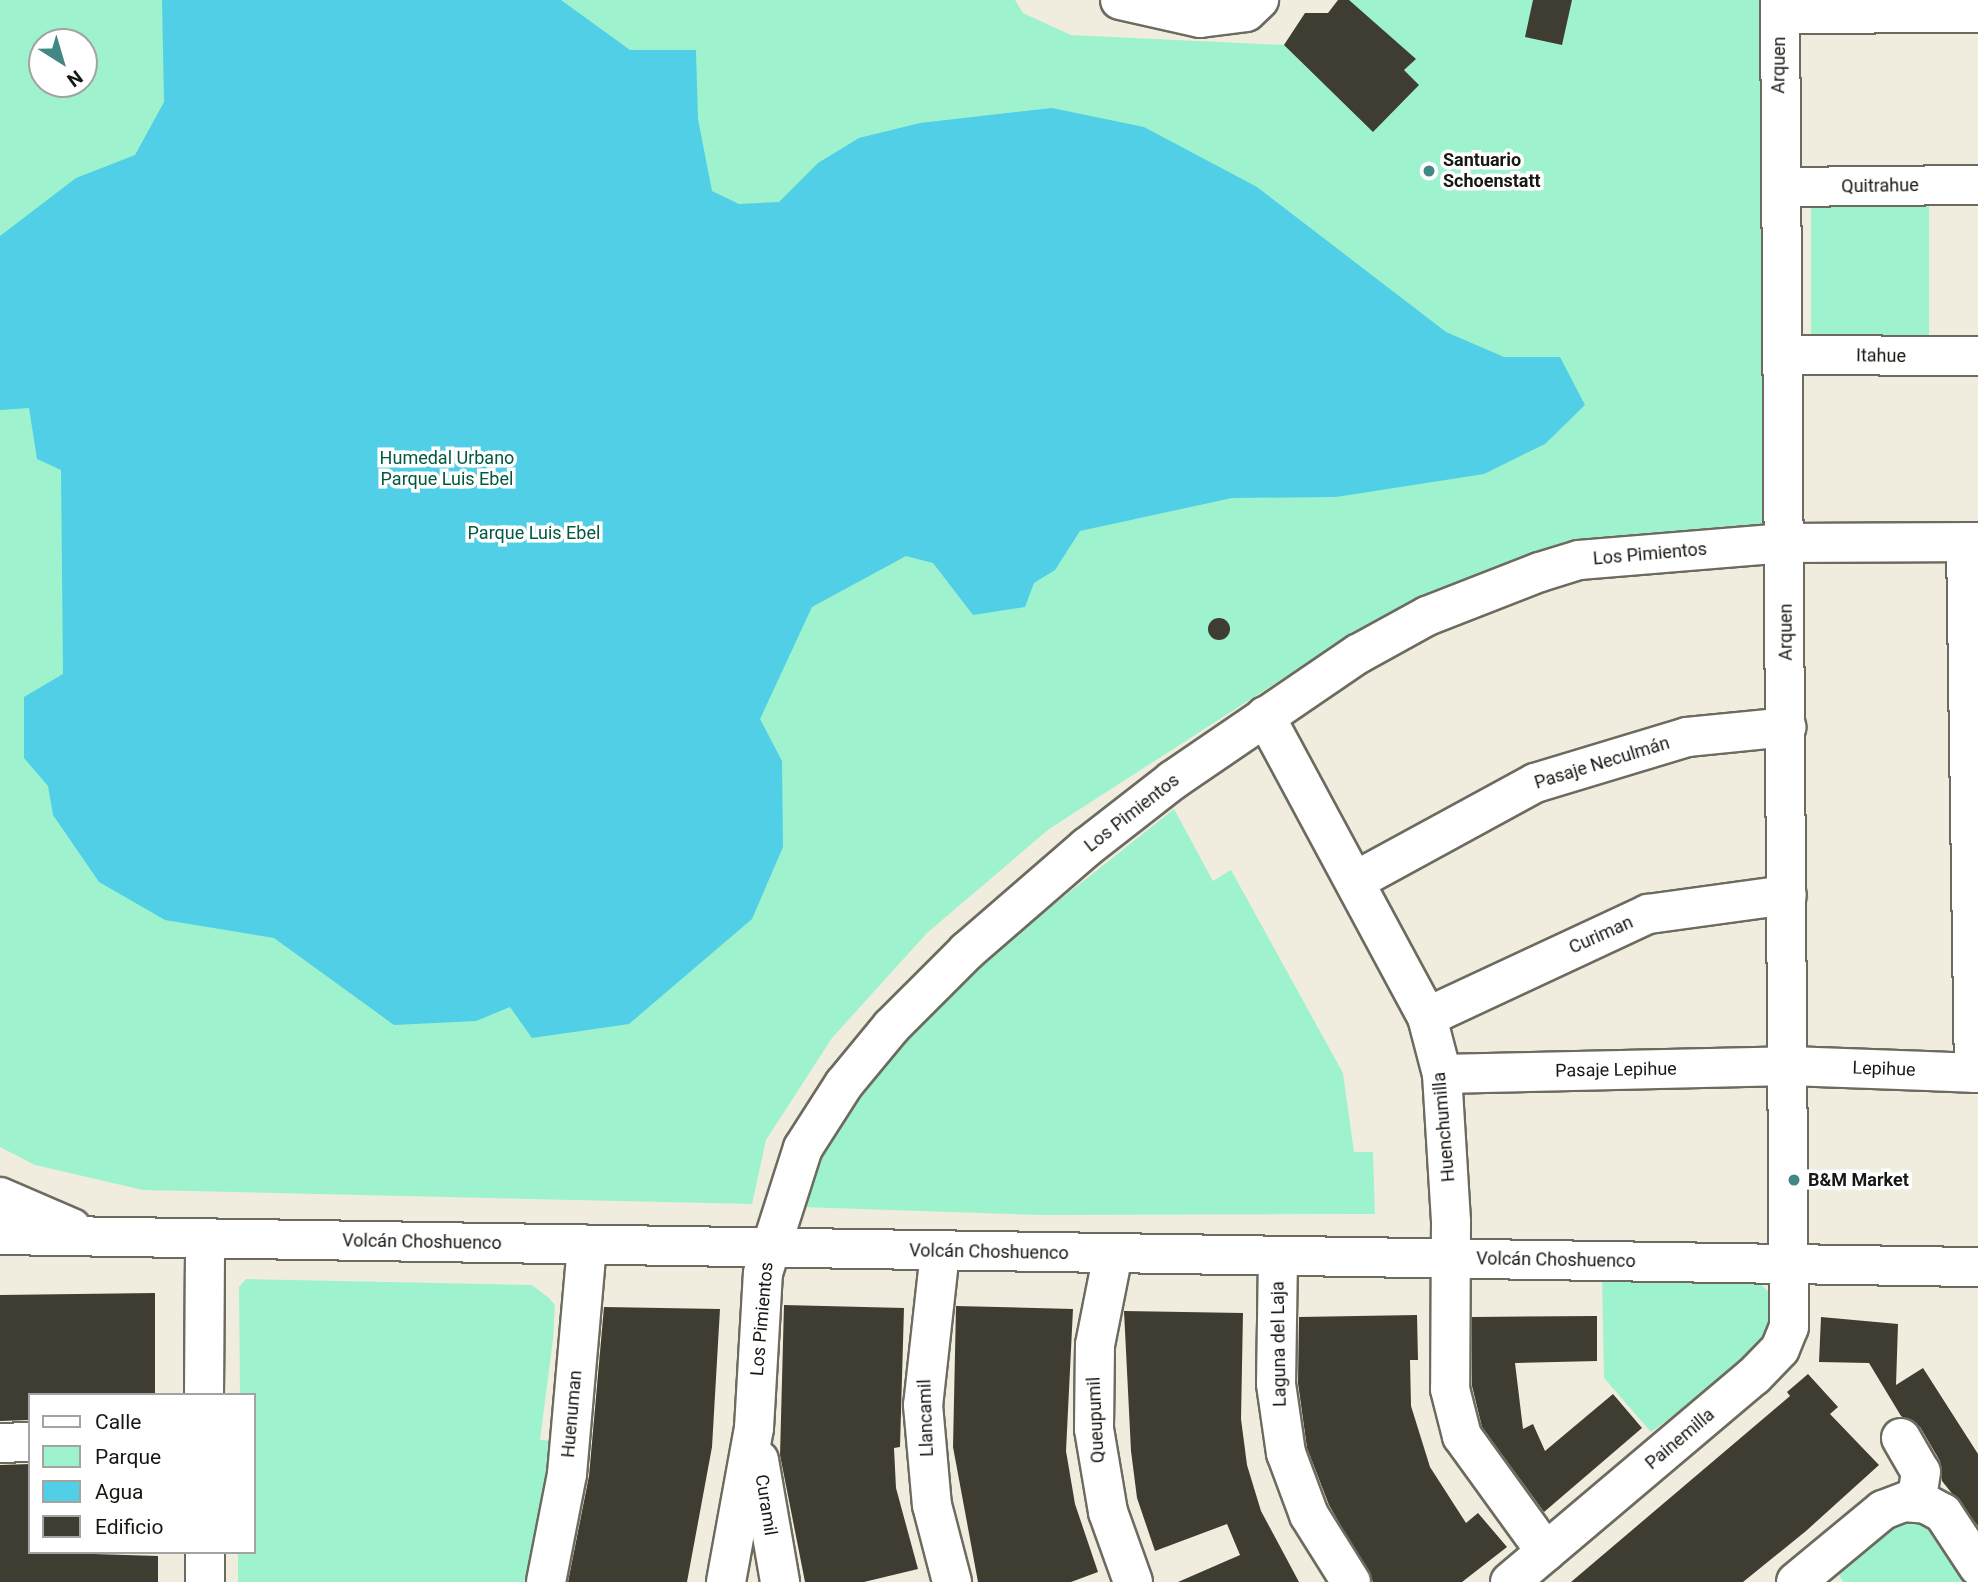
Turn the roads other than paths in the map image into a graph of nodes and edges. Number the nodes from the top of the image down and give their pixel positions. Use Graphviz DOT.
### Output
graph roads {
  1 [pos="1120,0"];
  2 [pos="1259,0"];
  3 [pos="1780,7"];
  4 [pos="1978,13"];
  5 [pos="1978,185"];
  6 [pos="1782,187"];
  7 [pos="1783,355"];
  8 [pos="1978,356"];
  9 [pos="1972,542"];
  10 [pos="1785,543"];
  11 [pos="1265,716"];
  12 [pos="1787,727"];
  13 [pos="1974,732"];
  14 [pos="1357,880"];
  15 [pos="1787,895"];
  16 [pos="1975,903"];
  17 [pos="1427,1017"];
  18 [pos="1790,1066"];
  19 [pos="1976,1073"];
  20 [pos="1442,1074"];
  21 [pos="0,1197"];
  22 [pos="0,1235"];
  23 [pos="104,1237"];
  24 [pos="205,1239"];
  25 [pos="587,1245"];
  26 [pos="769,1248"];
  27 [pos="940,1252"];
  28 [pos="1113,1254"];
  29 [pos="1278,1257"];
  30 [pos="1450,1259"];
  31 [pos="1792,1264"];
  32 [pos="1978,1267"];
  33 [pos="204,1393"];
  34 [pos="754,1429"];
  35 [pos="1901,1438"];
  36 [pos="28,1442"];
  37 [pos="0,1443"];
  38 [pos="1916,1502"];
  39 [pos="1546,1552"];
  40 [pos="205,1554"];
  41 [pos="1978,1566"];
  42 [pos="1818,1575"];
  43 [pos="205,1582"];
  44 [pos="546,1582"];
  45 [pos="726,1582"];
  46 [pos="780,1582"];
  47 [pos="952,1582"];
  48 [pos="1133,1582"];
  49 [pos="1351,1582"];
  50 [pos="1510,1582"];
  1 -- 2 [label="street"];
  3 -- 4 [label="street"];
  3 -- 6 [label="street, Arquen"];
  5 -- 6 [label="street, Quitrahue"];
  6 -- 7 [label="street, Arquen"];
  7 -- 8 [label="street, Itahue"];
  7 -- 10 [label="street, Arquen"];
  9 -- 10 [label="street, Los Pimientos"];
  9 -- 13 [label="street"];
  10 -- 11 [label="street, Los Pimientos"];
  10 -- 12 [label="street, Arquen"];
  11 -- 14 [label="street, Huenchumilla"];
  11 -- 26 [label="street, Los Pimientos"];
  12 -- 14 [label="street, Pasaje Neculmán"];
  12 -- 15 [label="street, Arquen"];
  13 -- 16 [label="street"];
  14 -- 17 [label="street, Huenchumilla"];
  15 -- 17 [label="street, Curiman"];
  15 -- 18 [label="street, Arquen"];
  16 -- 19 [label="street"];
  17 -- 20 [label="street, Huenchumilla"];
  18 -- 19 [label="street, Lepihue"];
  18 -- 20 [label="street, Pasaje Lepihue"];
  18 -- 31 [label="street, Arquen"];
  20 -- 30 [label="street, Huenchumilla"];
  21 -- 23 [label="street"];
  22 -- 23 [label="street, Volcán Choshuenco"];
  23 -- 24 [label="street, Volcán Choshuenco"];
  24 -- 25 [label="street, Volcán Choshuenco"];
  24 -- 33 [label="street"];
  25 -- 26 [label="street, Volcán Choshuenco"];
  25 -- 44 [label="street, Huenuman"];
  26 -- 27 [label="street, Volcán Choshuenco"];
  26 -- 34 [label="street, Los Pimientos"];
  27 -- 28 [label="street, Volcán Choshuenco"];
  27 -- 47 [label="street, Llancamil"];
  28 -- 29 [label="street, Volcán Choshuenco"];
  28 -- 48 [label="street, Queupumil"];
  29 -- 30 [label="street, Volcán Choshuenco"];
  29 -- 49 [label="street, Laguna del Laja"];
  30 -- 31 [label="street, Volcán Choshuenco"];
  30 -- 39 [label="street, Huenchumilla"];
  31 -- 32 [label="street, Volcán Choshuenco"];
  31 -- 39 [label="street, Painemilla"];
  34 -- 45 [label="street, Los Pimientos"];
  34 -- 46 [label="street, Curamil"];
  35 -- 38 [label="street"];
  36 -- 37 [label="street"];
  38 -- 41 [label="street"];
  38 -- 42 [label="street"];
  39 -- 50 [label="street, Painemilla"];
  40 -- 43 [label="street"];
}
